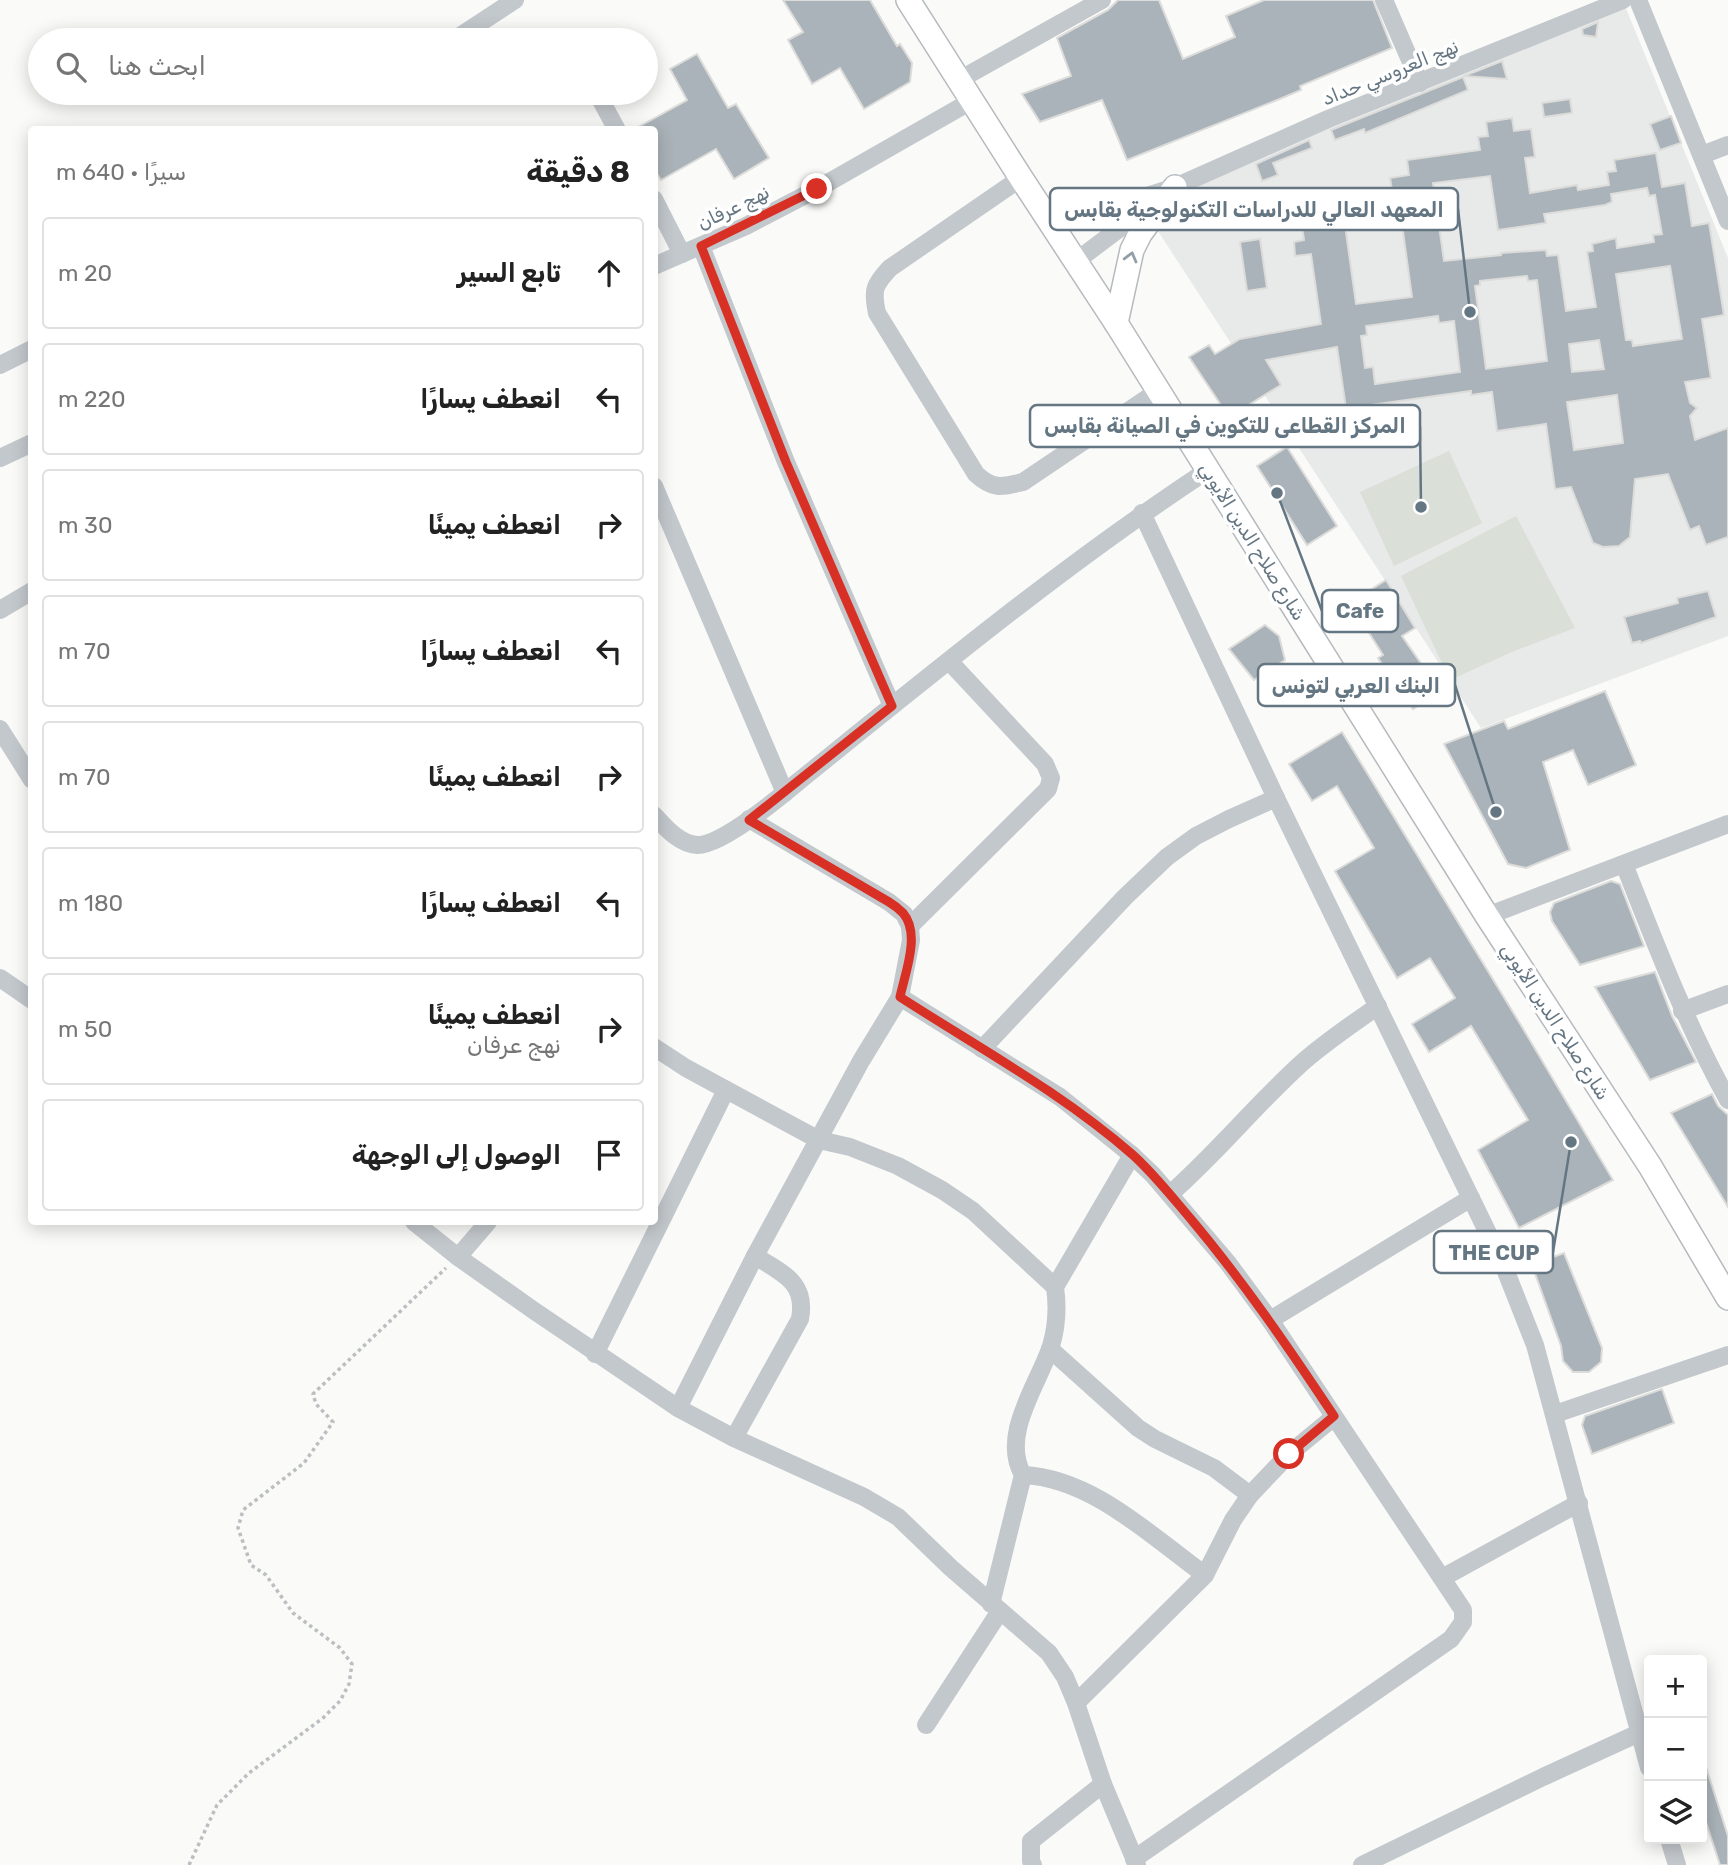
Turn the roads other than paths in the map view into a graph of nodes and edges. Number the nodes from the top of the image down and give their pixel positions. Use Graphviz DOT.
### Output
graph roads {
  1 [pos="515,0"];
  2 [pos="908,0"];
  3 [pos="1102,0"];
  4 [pos="1384,0"];
  5 [pos="1623,0"];
  6 [pos="1638,0"];
  7 [pos="472,28"];
  8 [pos="959,80"];
  9 [pos="1420,83"];
  10 [pos="973,100"];
  11 [pos="603,105"];
  12 [pos="615,126"];
  13 [pos="1728,145"];
  14 [pos="1702,155"];
  15 [pos="1020,178"];
  16 [pos="1175,187"];
  17 [pos="658,207"];
  18 [pos="1728,221"];
  19 [pos="1052,226"];
  20 [pos="701,246"];
  21 [pos="682,254"];
  22 [pos="1075,262"];
  23 [pos="658,264"];
  24 [pos="1116,323"];
  25 [pos="28,351"];
  26 [pos="0,365"];
  27 [pos="1158,391"];
  28 [pos="28,445"];
  29 [pos="0,458"];
  30 [pos="1208,470"];
  31 [pos="658,495"];
  32 [pos="1142,513"];
  33 [pos="28,594"];
  34 [pos="0,610"];
  35 [pos="948,661"];
  36 [pos="892,706"];
  37 [pos="0,729"];
  38 [pos="28,774"];
  39 [pos="785,793"];
  40 [pos="1276,798"];
  41 [pos="658,819"];
  42 [pos="749,820"];
  43 [pos="1728,824"];
  44 [pos="1624,864"];
  45 [pos="1487,916"];
  46 [pos="910,926"];
  47 [pos="0,978"];
  48 [pos="1728,994"];
  49 [pos="28,997"];
  50 [pos="900,997"];
  51 [pos="1378,1006"];
  52 [pos="1682,1011"];
  53 [pos="982,1049"];
  54 [pos="658,1050"];
  55 [pos="726,1090"];
  56 [pos="1728,1100"];
  57 [pos="819,1140"];
  58 [pos="1132,1155"];
  59 [pos="1170,1194"];
  60 [pos="1471,1198"];
  61 [pos="418,1225"];
  62 [pos="485,1225"];
  63 [pos="755,1256"];
  64 [pos="458,1257"];
  65 [pos="1055,1287"];
  66 [pos="1728,1298"];
  67 [pos="1270,1320"];
  68 [pos="1050,1349"];
  69 [pos="595,1354"];
  70 [pos="1728,1355"];
  71 [pos="678,1408"];
  72 [pos="1555,1414"];
  73 [pos="1334,1416"];
  74 [pos="734,1438"];
  75 [pos="1023,1475"];
  76 [pos="1250,1495"];
  77 [pos="1579,1503"];
  78 [pos="1205,1575"];
  79 [pos="1442,1577"];
  80 [pos="995,1607"];
  81 [pos="1076,1703"];
  82 [pos="926,1725"];
  83 [pos="1640,1733"];
  84 [pos="1644,1749"];
  85 [pos="1103,1784"];
  86 [pos="1670,1844"];
  87 [pos="1136,1862"];
  88 [pos="1033,1865"];
  89 [pos="1362,1865"];
  90 [pos="1676,1865"];
  1 -- 7 [label="street"];
  2 -- 8 [label="main road, شارع صلاح الدين الأيوبي"];
  3 -- 8 [label="street"];
  4 -- 9 [label="street"];
  5 -- 9 [label="street, نهج العروسي حداد"];
  6 -- 14 [label="street"];
  8 -- 10 [label="main road, شارع صلاح الدين الأيوبي"];
  9 -- 16 [label="street, نهج العروسي حداد"];
  10 -- 15 [label="main road, شارع صلاح الدين الأيوبي"];
  10 -- 20 [label="street, نهج عرفان"];
  11 -- 12 [label="street"];
  13 -- 14 [label="street"];
  14 -- 18 [label="street"];
  15 -- 19 [label="main road, شارع صلاح الدين الأيوبي"];
  15 -- 27 [label="street"];
  16 -- 19 [label="street"];
  16 -- 22 [label="street"];
  24 -- 16 [label="main road, one-way"];
  17 -- 21 [label="street"];
  19 -- 22 [label="main road, شارع صلاح الدين الأيوبي"];
  20 -- 21 [label="street, نهج عرفان"];
  20 -- 36 [label="street"];
  21 -- 23 [label="street, نهج عرفان"];
  22 -- 24 [label="main road, شارع صلاح الدين الأيوبي"];
  24 -- 27 [label="main road, شارع صلاح الدين الأيوبي"];
  25 -- 26 [label="street"];
  27 -- 30 [label="main road, شارع صلاح الدين الأيوبي"];
  28 -- 29 [label="street"];
  30 -- 32 [label="street"];
  30 -- 45 [label="main road, شارع صلاح الدين الأيوبي"];
  31 -- 39 [label="street"];
  32 -- 35 [label="street"];
  32 -- 40 [label="street"];
  33 -- 34 [label="street"];
  35 -- 36 [label="street"];
  35 -- 46 [label="street"];
  36 -- 39 [label="street"];
  37 -- 38 [label="street"];
  39 -- 42 [label="street"];
  40 -- 51 [label="street"];
  40 -- 53 [label="street"];
  41 -- 42 [label="street"];
  42 -- 46 [label="street"];
  43 -- 44 [label="street"];
  44 -- 45 [label="street"];
  44 -- 52 [label="street"];
  45 -- 66 [label="main road, شارع صلاح الدين الأيوبي"];
  46 -- 50 [label="street"];
  47 -- 49 [label="street"];
  48 -- 52 [label="street"];
  50 -- 53 [label="street"];
  50 -- 57 [label="street"];
  51 -- 59 [label="street"];
  51 -- 60 [label="street"];
  52 -- 56 [label="street"];
  53 -- 58 [label="street"];
  54 -- 55 [label="street"];
  55 -- 57 [label="street"];
  55 -- 69 [label="street"];
  57 -- 63 [label="street"];
  57 -- 65 [label="street"];
  58 -- 59 [label="street"];
  58 -- 65 [label="street"];
  59 -- 67 [label="street"];
  60 -- 67 [label="street"];
  60 -- 72 [label="street"];
  61 -- 64 [label="street"];
  62 -- 64 [label="street"];
  63 -- 71 [label="street"];
  63 -- 74 [label="street"];
  64 -- 69 [label="street"];
  65 -- 68 [label="street"];
  67 -- 73 [label="street"];
  68 -- 75 [label="street"];
  68 -- 76 [label="street"];
  69 -- 71 [label="street"];
  70 -- 72 [label="street"];
  71 -- 74 [label="street"];
  72 -- 77 [label="street"];
  73 -- 76 [label="street"];
  73 -- 79 [label="street"];
  74 -- 80 [label="street"];
  75 -- 78 [label="street"];
  75 -- 80 [label="street"];
  76 -- 78 [label="street"];
  77 -- 79 [label="street"];
  77 -- 83 [label="street"];
  78 -- 81 [label="street"];
  79 -- 87 [label="street"];
  80 -- 81 [label="street"];
  80 -- 82 [label="street"];
  81 -- 85 [label="street"];
  83 -- 84 [label="street"];
  83 -- 89 [label="street"];
  85 -- 87 [label="street"];
  85 -- 88 [label="street"];
  86 -- 90 [label="street"];
}
